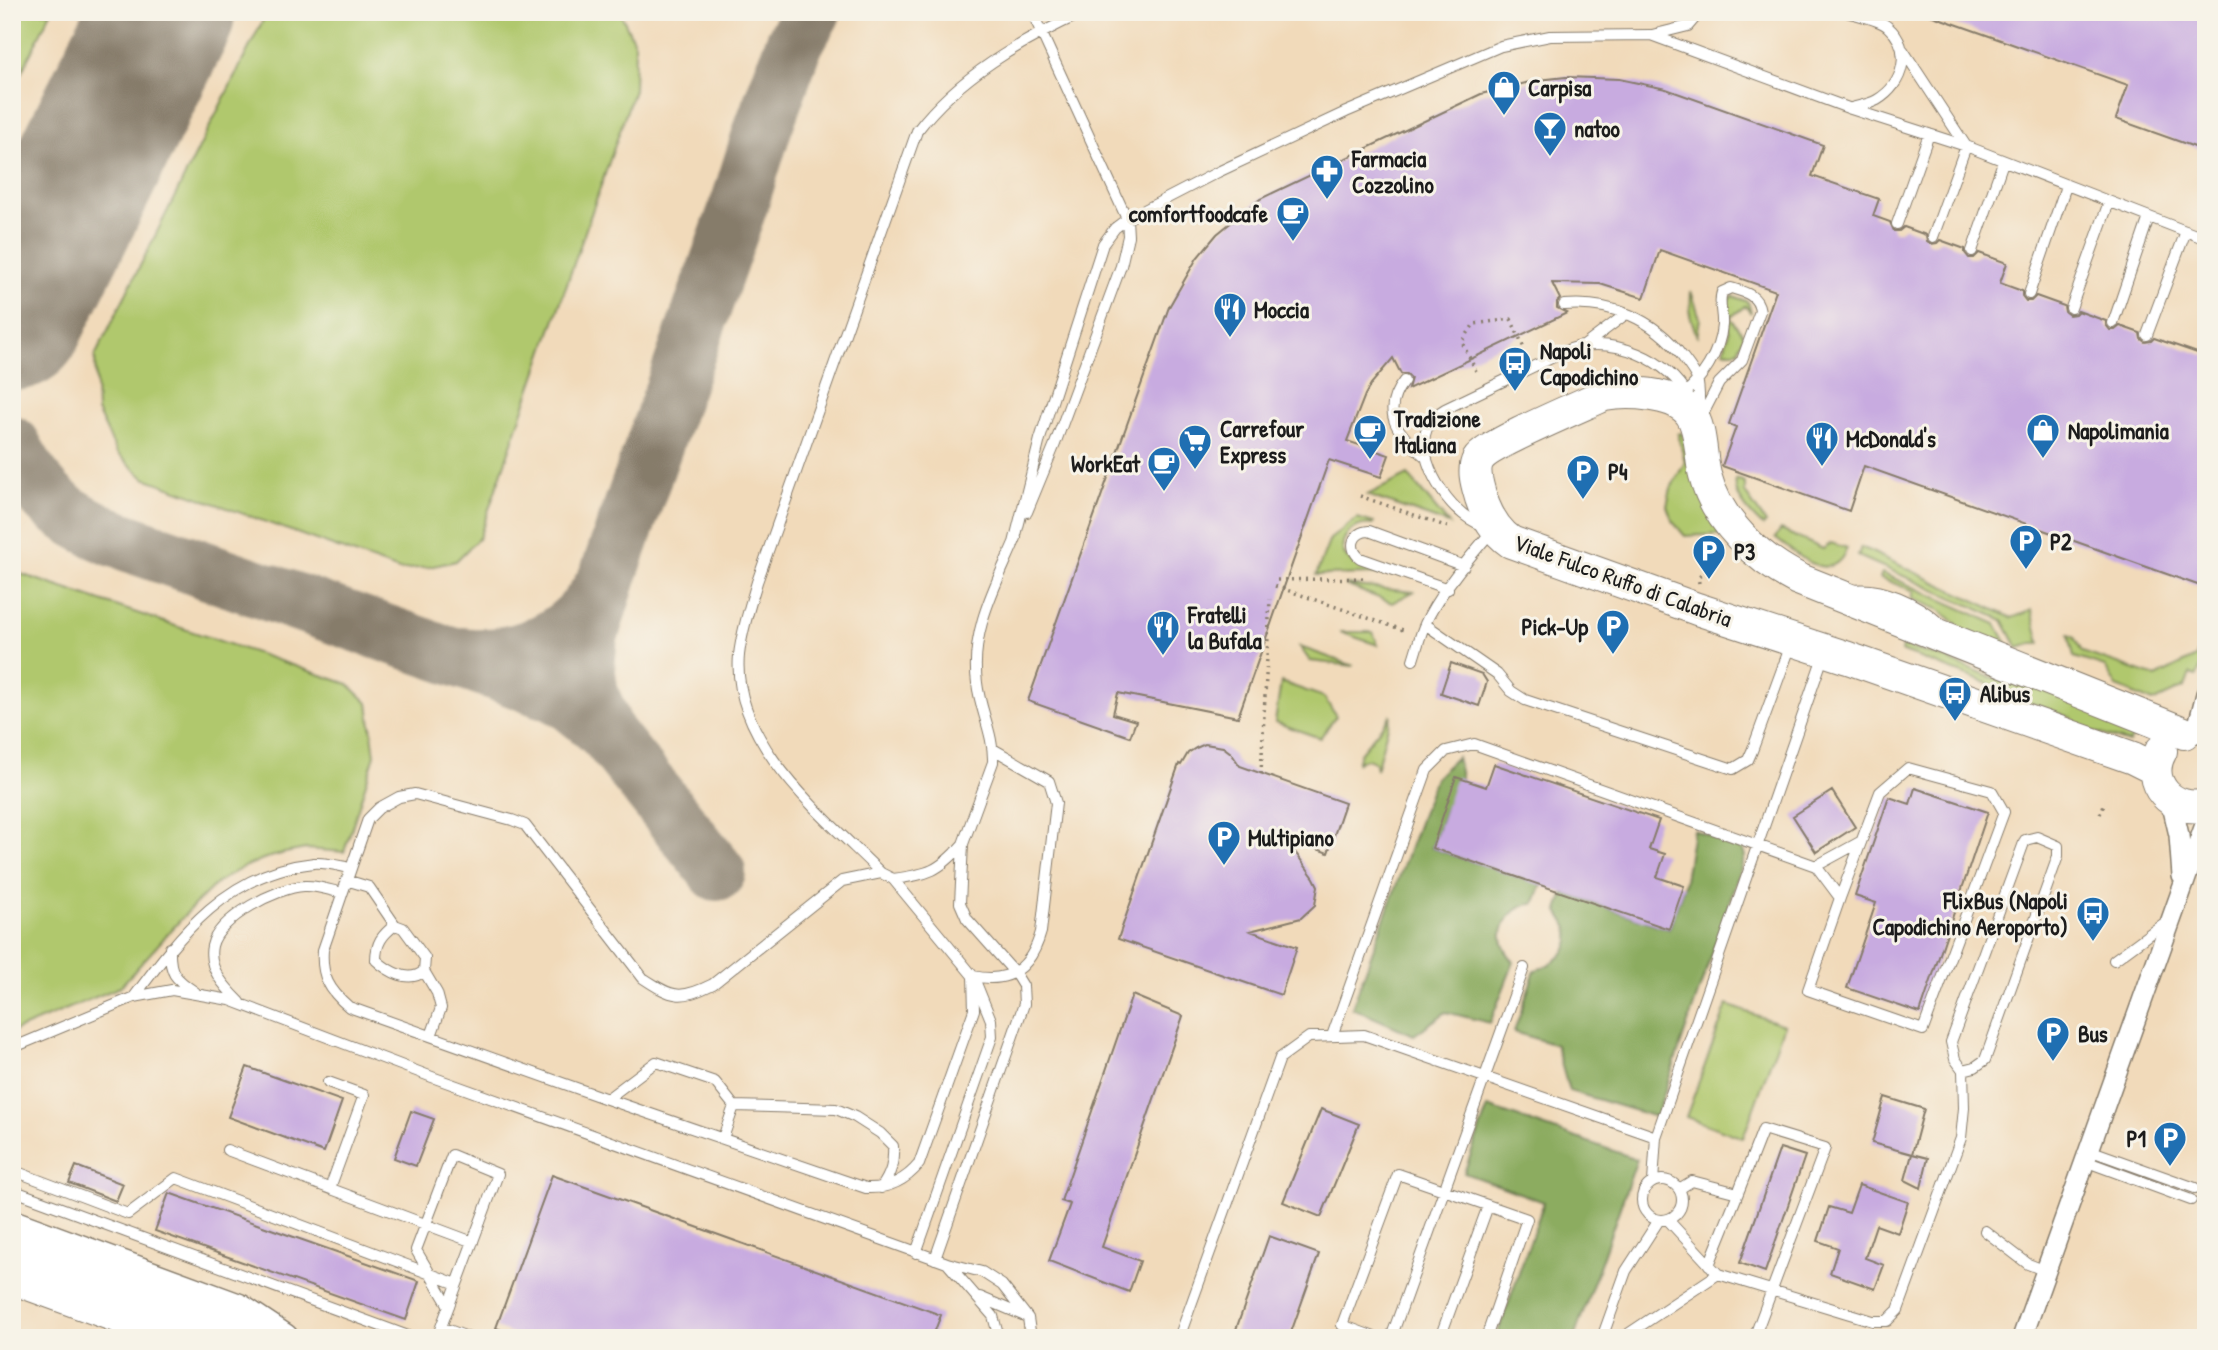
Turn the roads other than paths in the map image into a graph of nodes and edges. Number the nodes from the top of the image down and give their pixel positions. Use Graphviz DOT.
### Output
graph roads {
  1 [pos="1032,12"];
  2 [pos="1084,12"];
  3 [pos="1700,12"];
  4 [pos="1847,12"];
  5 [pos="1042,32"];
  6 [pos="1651,36"];
  7 [pos="1902,47"];
  8 [pos="1851,109"];
  9 [pos="1929,134"];
  10 [pos="1966,146"];
  11 [pos="2003,162"];
  12 [pos="2066,186"];
  13 [pos="2109,202"];
  14 [pos="2148,217"];
  15 [pos="1127,219"];
  16 [pos="1897,225"];
  17 [pos="2186,231"];
  18 [pos="1933,237"];
  19 [pos="2206,239"];
  20 [pos="1972,251"];
  21 [pos="2029,294"];
  22 [pos="1564,306"];
  23 [pos="2071,308"];
  24 [pos="1626,314"];
  25 [pos="2113,323"];
  26 [pos="2147,335"];
  27 [pos="1584,345"];
  28 [pos="1404,381"];
  29 [pos="1691,406"];
  30 [pos="1427,458"];
  31 [pos="1495,528"];
  32 [pos="1014,543"];
  33 [pos="1464,566"];
  34 [pos="1448,589"];
  35 [pos="1425,624"];
  36 [pos="1793,640"];
  37 [pos="1825,651"];
  38 [pos="1413,660"];
  39 [pos="2206,694"];
  40 [pos="2195,734"];
  41 [pos="993,749"];
  42 [pos="2155,769"];
  43 [pos="2171,801"];
  44 [pos="2206,805"];
  45 [pos="2206,822"];
  46 [pos="1860,842"];
  47 [pos="963,844"];
  48 [pos="1758,845"];
  49 [pos="1816,866"];
  50 [pos="351,868"];
  51 [pos="881,873"];
  52 [pos="893,879"];
  53 [pos="346,880"];
  54 [pos="2183,884"];
  55 [pos="342,893"];
  56 [pos="1840,898"];
  57 [pos="2172,917"];
  58 [pos="395,925"];
  59 [pos="170,947"];
  60 [pos="2114,960"];
  61 [pos="1524,968"];
  62 [pos="424,971"];
  63 [pos="1016,972"];
  64 [pos="973,976"];
  65 [pos="197,993"];
  66 [pos="134,997"];
  67 [pos="247,1006"];
  68 [pos="431,1036"];
  69 [pos="1332,1036"];
  70 [pos="12,1048"];
  71 [pos="1963,1070"];
  72 [pos="1485,1078"];
  73 [pos="328,1082"];
  74 [pos="607,1099"];
  75 [pos="734,1106"];
  76 [pos="723,1138"];
  77 [pos="1656,1138"];
  78 [pos="227,1150"];
  79 [pos="2087,1156"];
  80 [pos="12,1170"];
  81 [pos="1653,1182"];
  82 [pos="330,1188"];
  83 [pos="2195,1188"];
  84 [pos="880,1189"];
  85 [pos="1679,1189"];
  86 [pos="12,1190"];
  87 [pos="1445,1191"];
  88 [pos="1738,1193"];
  89 [pos="2191,1200"];
  90 [pos="1488,1206"];
  91 [pos="1664,1220"];
  92 [pos="12,1224"];
  93 [pos="426,1224"];
  94 [pos="1985,1231"];
  95 [pos="473,1241"];
  96 [pos="916,1254"];
  97 [pos="12,1255"];
  98 [pos="935,1259"];
  99 [pos="947,1263"];
  100 [pos="1709,1265"];
  101 [pos="2046,1271"];
  102 [pos="1718,1274"];
  103 [pos="432,1275"];
  104 [pos="12,1278"];
  105 [pos="457,1284"];
  106 [pos="1770,1290"];
  107 [pos="979,1297"];
  108 [pos="449,1306"];
  109 [pos="1028,1318"];
  110 [pos="439,1333"];
  111 [pos="408,1336"];
  112 [pos="176,1338"];
  113 [pos="238,1338"];
  114 [pos="284,1338"];
  115 [pos="470,1338"];
  116 [pos="999,1338"];
  117 [pos="1031,1338"];
  118 [pos="1180,1338"];
  119 [pos="1377,1338"];
  120 [pos="1391,1338"];
  121 [pos="1440,1338"];
  122 [pos="1486,1338"];
  123 [pos="1602,1338"];
  124 [pos="1622,1338"];
  125 [pos="1754,1338"];
  126 [pos="2022,1338"];
  1 -- 5 [label="lane"];
  2 -- 5 [label="lane"];
  3 -- 6 [label="lane"];
  4 -- 7 [label="lane"];
  5 -- 15 [label="lane"];
  5 -- 51 [label="lane"];
  6 -- 8 [label="lane"];
  6 -- 15 [label="lane"];
  7 -- 8 [label="lane"];
  7 -- 10 [label="lane"];
  8 -- 9 [label="lane"];
  9 -- 10 [label="lane"];
  9 -- 16 [label="lane"];
  10 -- 11 [label="lane"];
  10 -- 18 [label="lane"];
  11 -- 12 [label="lane"];
  11 -- 20 [label="lane"];
  12 -- 13 [label="lane"];
  12 -- 21 [label="lane"];
  13 -- 14 [label="lane"];
  13 -- 23 [label="lane"];
  14 -- 17 [label="lane"];
  14 -- 25 [label="lane"];
  15 -- 32 [label="lane"];
  15 -- 32 [label="lane"];
  17 -- 19 [label="lane"];
  17 -- 26 [label="lane"];
  22 -- 24 [label="lane"];
  24 -- 27 [label="lane"];
  24 -- 29 [label="lane"];
  27 -- 29 [label="lane"];
  27 -- 30 [label="lane"];
  28 -- 30 [label="lane"];
  29 -- 29 [label="lane"];
  29 -- 31 [label="main road, Viale Fulco Ruffo di Calabria"];
  29 -- 40 [label="main road"];
  30 -- 31 [label="lane"];
  31 -- 33 [label="lane"];
  31 -- 36 [label="main road, Viale Fulco Ruffo di Calabria"];
  32 -- 41 [label="lane"];
  33 -- 34 [label="lane"];
  33 -- 34 [label="lane"];
  34 -- 35 [label="lane"];
  35 -- 36 [label="lane"];
  35 -- 38 [label="lane"];
  36 -- 37 [label="main road, Viale Fulco Ruffo di Calabria"];
  37 -- 42 [label="main road, Viale Fulco Ruffo di Calabria"];
  37 -- 48 [label="lane"];
  39 -- 40 [label="street"];
  40 -- 42 [label="main road"];
  41 -- 47 [label="lane"];
  41 -- 63 [label="lane"];
  42 -- 43 [label="main road"];
  43 -- 44 [label="main road"];
  43 -- 54 [label="street"];
  45 -- 54 [label="street"];
  46 -- 49 [label="lane"];
  46 -- 56 [label="lane"];
  46 -- 56 [label="lane"];
  47 -- 52 [label="lane"];
  47 -- 63 [label="lane"];
  48 -- 49 [label="lane"];
  48 -- 69 [label="lane"];
  48 -- 77 [label="lane"];
  49 -- 56 [label="lane"];
  50 -- 51 [label="lane"];
  50 -- 53 [label="lane"];
  50 -- 59 [label="lane"];
  51 -- 52 [label="lane"];
  52 -- 64 [label="lane"];
  53 -- 55 [label="lane"];
  53 -- 58 [label="lane"];
  54 -- 57 [label="street"];
  55 -- 67 [label="lane"];
  55 -- 68 [label="lane"];
  57 -- 60 [label="lane"];
  57 -- 79 [label="street"];
  58 -- 62 [label="lane"];
  58 -- 62 [label="lane"];
  59 -- 65 [label="lane"];
  59 -- 66 [label="lane"];
  61 -- 72 [label="lane"];
  62 -- 68 [label="lane"];
  63 -- 64 [label="lane"];
  63 -- 98 [label="lane"];
  64 -- 84 [label="lane"];
  64 -- 96 [label="lane"];
  65 -- 66 [label="lane"];
  65 -- 67 [label="lane"];
  66 -- 70 [label="lane"];
  67 -- 96 [label="lane"];
  68 -- 74 [label="lane"];
  69 -- 72 [label="lane"];
  69 -- 118 [label="lane"];
  71 -- 71 [label="lane"];
  71 -- 106 [label="lane"];
  72 -- 77 [label="lane"];
  72 -- 87 [label="lane"];
  73 -- 82 [label="lane"];
  74 -- 75 [label="lane"];
  74 -- 76 [label="lane"];
  75 -- 76 [label="lane"];
  75 -- 84 [label="lane"];
  76 -- 84 [label="lane"];
  77 -- 81 [label="lane"];
  78 -- 82 [label="lane"];
  79 -- 83 [label="lane"];
  79 -- 89 [label="lane"];
  79 -- 101 [label="street"];
  80 -- 103 [label="lane"];
  81 -- 85 [label="lane"];
  81 -- 91 [label="lane"];
  82 -- 93 [label="lane"];
  85 -- 88 [label="lane"];
  85 -- 91 [label="lane"];
  86 -- 111 [label="lane"];
  87 -- 90 [label="lane"];
  87 -- 119 [label="lane"];
  87 -- 120 [label="lane"];
  88 -- 100 [label="lane"];
  88 -- 106 [label="lane"];
  90 -- 121 [label="lane"];
  90 -- 122 [label="lane"];
  91 -- 100 [label="lane"];
  91 -- 123 [label="lane"];
  92 -- 114 [label="main road"];
  93 -- 95 [label="lane"];
  93 -- 95 [label="lane"];
  93 -- 103 [label="lane"];
  94 -- 101 [label="lane"];
  95 -- 105 [label="lane"];
  96 -- 98 [label="lane"];
  97 -- 113 [label="highway"];
  98 -- 99 [label="lane"];
  99 -- 107 [label="lane"];
  99 -- 109 [label="lane"];
  100 -- 102 [label="lane"];
  101 -- 126 [label="street"];
  102 -- 106 [label="lane"];
  102 -- 124 [label="lane"];
  103 -- 105 [label="lane"];
  103 -- 108 [label="lane"];
  104 -- 112 [label="main road"];
  105 -- 108 [label="lane"];
  106 -- 125 [label="lane"];
  107 -- 109 [label="lane"];
  107 -- 116 [label="lane"];
  108 -- 110 [label="lane"];
  109 -- 117 [label="lane"];
  110 -- 115 [label="lane"];
}
